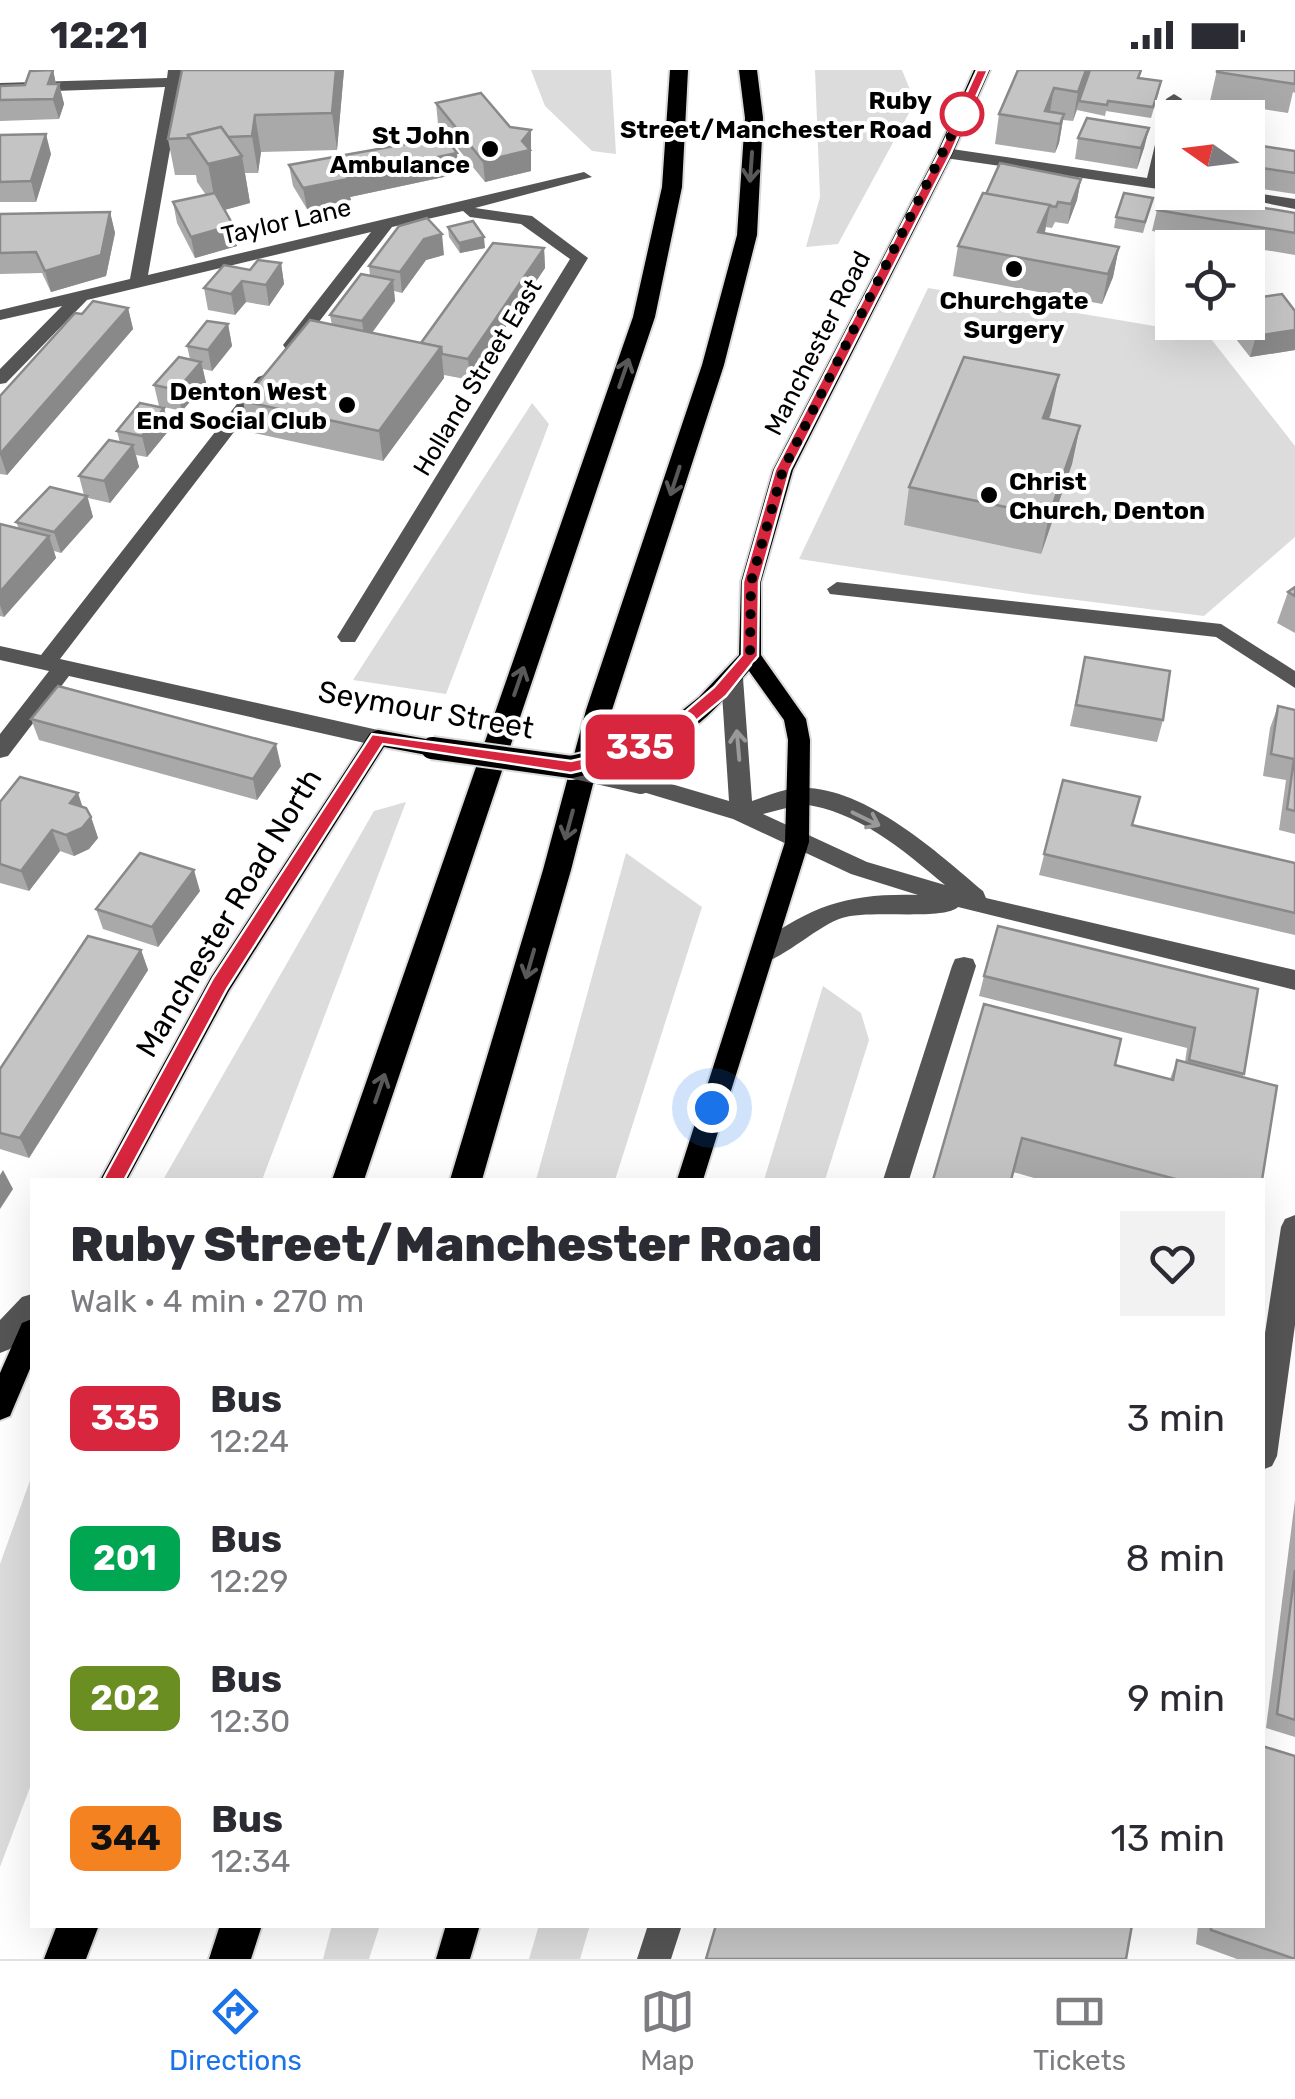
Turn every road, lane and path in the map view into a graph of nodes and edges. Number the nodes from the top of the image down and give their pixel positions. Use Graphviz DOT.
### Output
graph roads {
  1 [pos="679,70"];
  2 [pos="982,70"];
  3 [pos="749,72"];
  4 [pos="175,76"];
  5 [pos="0,88"];
  6 [pos="1174,99"];
  7 [pos="945,153"];
  8 [pos="584,178"];
  9 [pos="1154,183"];
  10 [pos="1265,199"];
  11 [pos="1295,204"];
  12 [pos="456,210"];
  13 [pos="387,223"];
  14 [pos="138,280"];
  15 [pos="81,295"];
  16 [pos="0,315"];
  17 [pos="0,379"];
  18 [pos="838,589"];
  19 [pos="348,637"];
  20 [pos="0,652"];
  21 [pos="750,656"];
  22 [pos="54,666"];
  23 [pos="732,678"];
  24 [pos="1295,681"];
  25 [pos="378,738"];
  26 [pos="0,750"];
  27 [pos="571,767"];
  28 [pos="801,796"];
  29 [pos="741,813"];
  30 [pos="798,842"];
  31 [pos="987,907"];
  32 [pos="762,956"];
  33 [pos="964,966"];
  34 [pos="1295,980"];
  35 [pos="115,1178"];
  36 [pos="349,1178"];
  37 [pos="467,1178"];
  38 [pos="691,1178"];
  39 [pos="897,1178"];
  40 [pos="1295,1227"];
  41 [pos="30,1308"];
  42 [pos="30,1337"];
  43 [pos="0,1340"];
  44 [pos="0,1407"];
  45 [pos="1265,1435"];
  46 [pos="77,1928"];
  47 [pos="240,1928"];
  48 [pos="462,1928"];
  49 [pos="663,1928"];
  50 [pos="65,1959"];
  51 [pos="230,1959"];
  52 [pos="453,1959"];
  53 [pos="654,1959"];
  36 -- 1 [label="highway, one-way"];
  2 -- 7 [label="main road, Manchester Road"];
  3 -- 37 [label="highway, one-way"];
  4 -- 5 [label="street"];
  4 -- 14 [label="street"];
  6 -- 9 [label="street"];
  7 -- 9 [label="street"];
  7 -- 21 [label="main road, Manchester Road"];
  8 -- 12 [label="street, Taylor Lane"];
  10 -- 11 [label="street"];
  12 -- 13 [label="street, Taylor Lane"];
  12 -- 19 [label="street, Holland Street East"];
  13 -- 14 [label="street, Taylor Lane"];
  13 -- 22 [label="street"];
  14 -- 15 [label="street, Taylor Lane"];
  15 -- 16 [label="street, Taylor Lane"];
  15 -- 17 [label="street"];
  18 -- 24 [label="street"];
  20 -- 22 [label="street, Seymour Street"];
  21 -- 23 [label="main road"];
  21 -- 28 [label="main road"];
  22 -- 25 [label="street, Seymour Street"];
  22 -- 26 [label="street"];
  23 -- 27 [label="main road, bridge"];
  29 -- 23 [label="street, one-way"];
  25 -- 27 [label="main road, Seymour Street, bridge"];
  25 -- 35 [label="main road, Manchester Road North"];
  27 -- 29 [label="street, Seymour Street, bridge"];
  28 -- 29 [label="street"];
  28 -- 30 [label="main road"];
  28 -- 31 [label="street, one-way"];
  29 -- 30 [label="street, Seymour Street"];
  30 -- 31 [label="street, Seymour Street"];
  30 -- 32 [label="main road"];
  31 -- 32 [label="street"];
  31 -- 34 [label="street, Seymour Street"];
  32 -- 38 [label="main road"];
  33 -- 39 [label="street"];
  40 -- 45 [label="street"];
  41 -- 43 [label="street"];
  42 -- 44 [label="main road"];
  46 -- 50 [label="highway"];
  47 -- 51 [label="highway"];
  48 -- 52 [label="main road"];
  49 -- 53 [label="street"];
}
